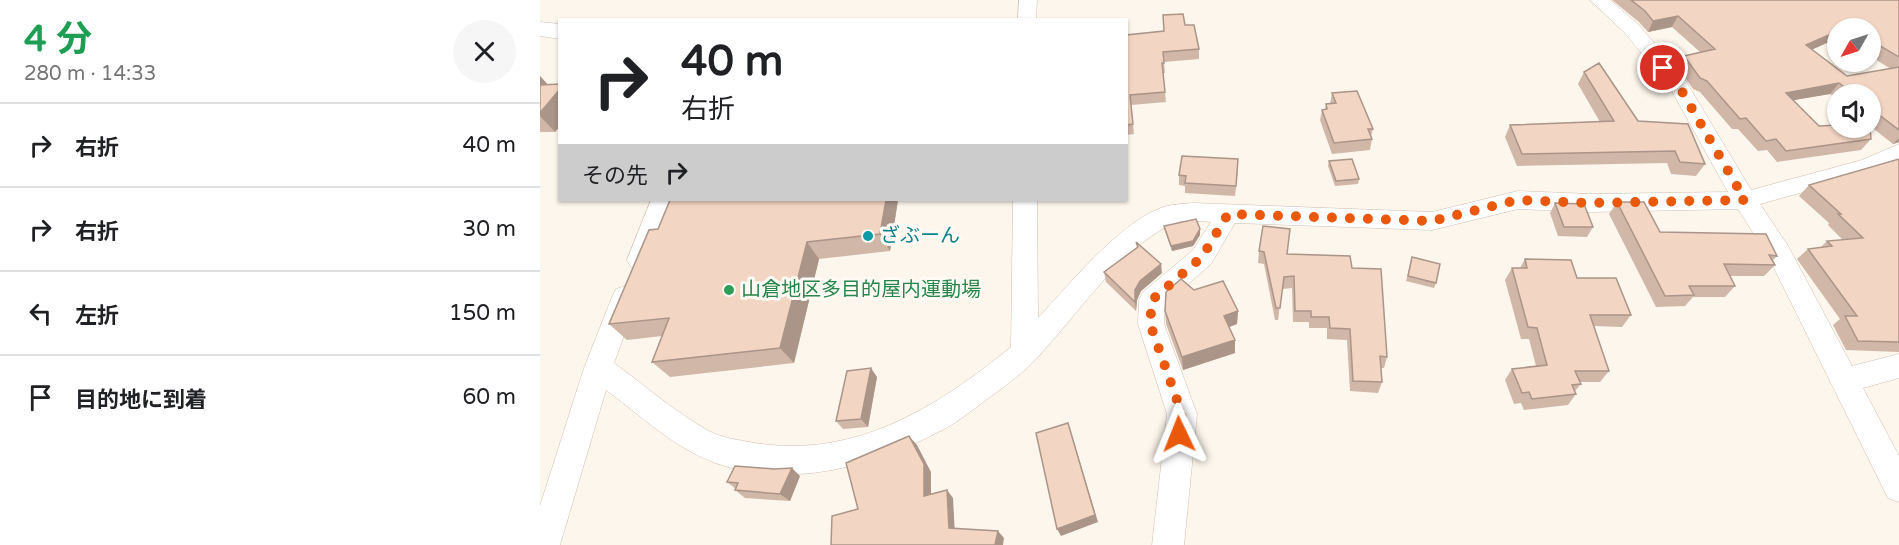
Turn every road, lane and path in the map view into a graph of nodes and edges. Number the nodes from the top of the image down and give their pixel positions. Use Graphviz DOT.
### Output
graph roads {
  1 [pos="1028,0"];
  2 [pos="1599,0"];
  3 [pos="1027,18"];
  4 [pos="540,29"];
  5 [pos="558,32"];
  6 [pos="1899,152"];
  7 [pos="1745,200"];
  8 [pos="663,201"];
  9 [pos="1025,201"];
  10 [pos="1228,214"];
  11 [pos="1025,352"];
  12 [pos="1899,366"];
  13 [pos="598,368"];
  14 [pos="1844,381"];
  15 [pos="1899,488"];
  16 [pos="544,545"];
  17 [pos="1168,545"];
  1 -- 3 [label="street"];
  2 -- 7 [label="street"];
  4 -- 5 [label="street"];
  6 -- 7 [label="street"];
  7 -- 10 [label="street"];
  7 -- 14 [label="street"];
  8 -- 13 [label="street"];
  9 -- 11 [label="street"];
  10 -- 11 [label="street"];
  10 -- 17 [label="street"];
  11 -- 13 [label="street"];
  12 -- 14 [label="street"];
  13 -- 16 [label="street"];
  14 -- 15 [label="street"];
}
